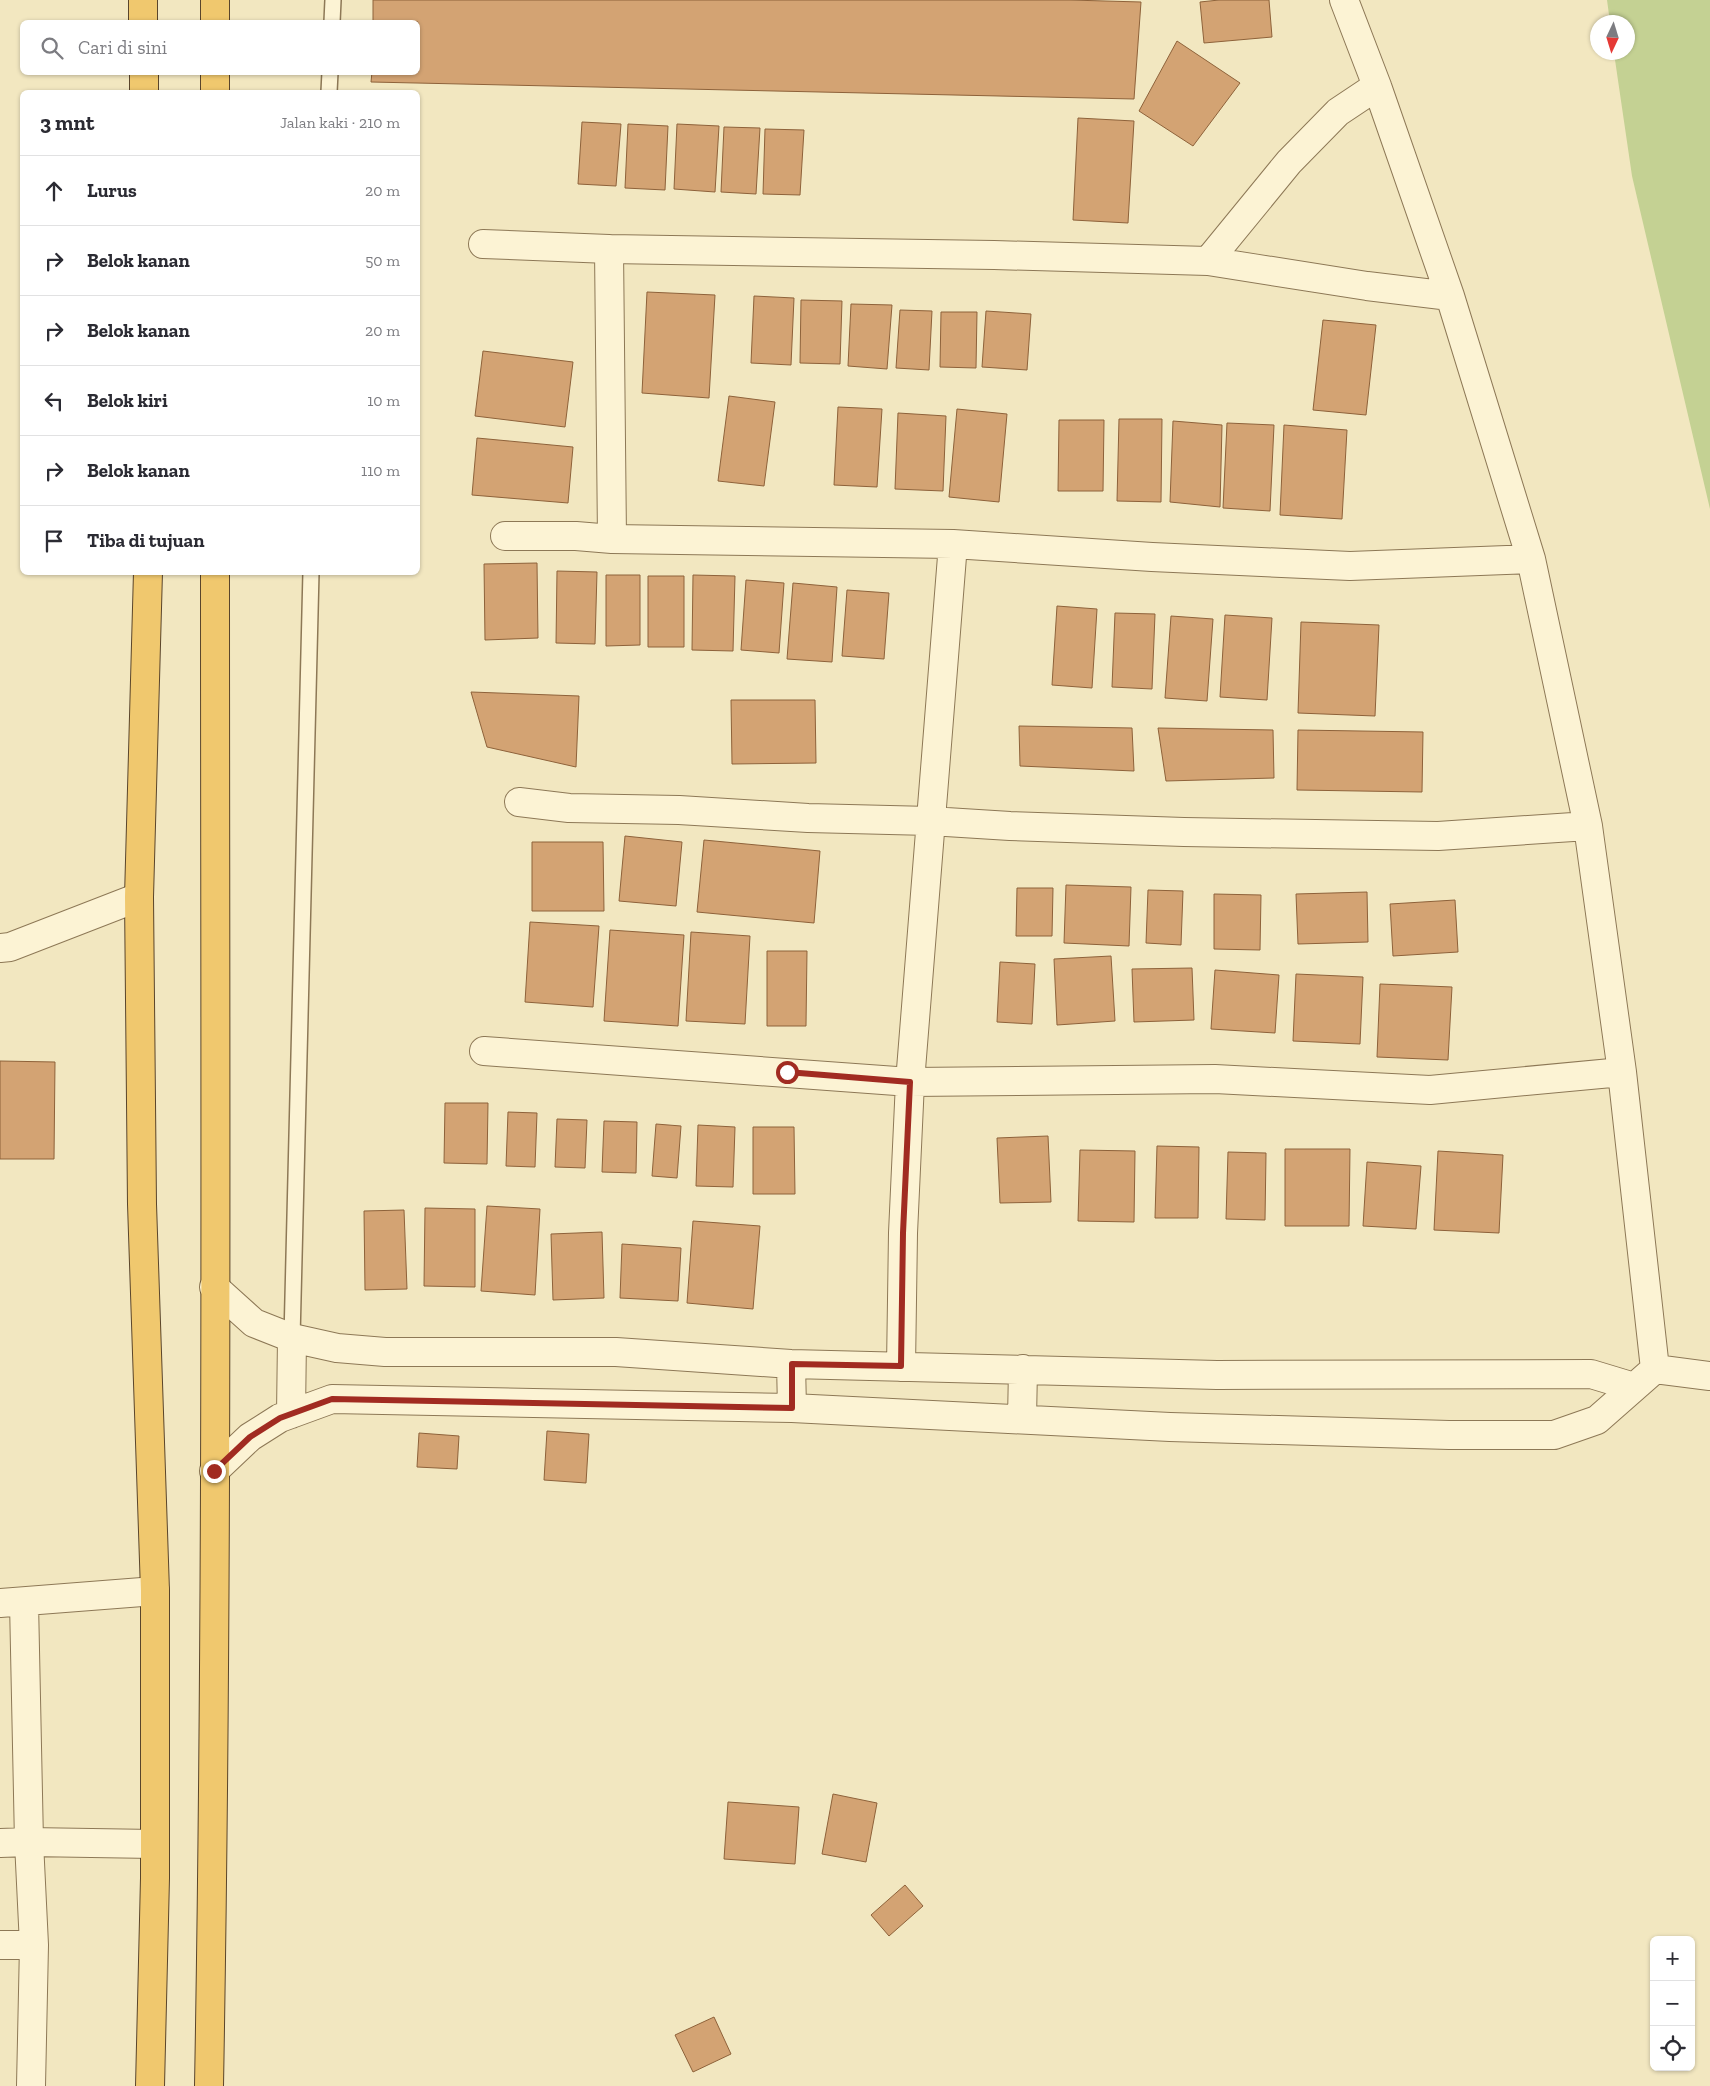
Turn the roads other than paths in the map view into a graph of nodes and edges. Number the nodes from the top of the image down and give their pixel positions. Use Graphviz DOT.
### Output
graph roads {
  1 [pos="143,0"];
  2 [pos="215,0"];
  3 [pos="333,0"];
  4 [pos="1344,0"];
  5 [pos="143,20"];
  6 [pos="215,20"];
  7 [pos="332,20"];
  8 [pos="144,75"];
  9 [pos="215,75"];
  10 [pos="330,75"];
  11 [pos="1377,86"];
  12 [pos="144,90"];
  13 [pos="215,90"];
  14 [pos="329,90"];
  15 [pos="483,244"];
  16 [pos="609,249"];
  17 [pos="1208,261"];
  18 [pos="1450,296"];
  19 [pos="504,536"];
  20 [pos="612,539"];
  21 [pos="953,544"];
  22 [pos="1531,559"];
  23 [pos="148,575"];
  24 [pos="215,575"];
  25 [pos="311,575"];
  26 [pos="519,802"];
  27 [pos="930,821"];
  28 [pos="1588,826"];
  29 [pos="140,897"];
  30 [pos="0,948"];
  31 [pos="484,1051"];
  32 [pos="1622,1072"];
  33 [pos="910,1082"];
  34 [pos="214,1287"];
  35 [pos="292,1338"];
  36 [pos="792,1364"];
  37 [pos="901,1366"];
  38 [pos="1655,1368"];
  39 [pos="1023,1369"];
  40 [pos="1710,1376"];
  41 [pos="1634,1386"];
  42 [pos="792,1408"];
  43 [pos="291,1414"];
  44 [pos="1022,1419"];
  45 [pos="214,1471"];
  46 [pos="155,1591"];
  47 [pos="12,1602"];
  48 [pos="0,1842"];
  49 [pos="29,1842"];
  50 [pos="154,1844"];
  51 [pos="0,1945"];
  52 [pos="34,1945"];
  53 [pos="31,2086"];
  54 [pos="150,2086"];
  55 [pos="209,2086"];
  1 -- 5 [label="highway"];
  2 -- 6 [label="highway"];
  3 -- 7 [label="lane"];
  4 -- 11 [label="street"];
  8 -- 12 [label="highway"];
  9 -- 13 [label="highway"];
  10 -- 14 [label="lane"];
  11 -- 17 [label="street"];
  11 -- 18 [label="street"];
  15 -- 16 [label="street"];
  16 -- 17 [label="street"];
  16 -- 20 [label="street"];
  17 -- 18 [label="street"];
  18 -- 22 [label="street"];
  19 -- 20 [label="street"];
  20 -- 21 [label="street"];
  21 -- 22 [label="street"];
  21 -- 27 [label="street"];
  22 -- 28 [label="street"];
  23 -- 29 [label="highway"];
  24 -- 34 [label="highway"];
  25 -- 35 [label="lane"];
  26 -- 27 [label="street"];
  27 -- 28 [label="street"];
  27 -- 33 [label="street"];
  28 -- 32 [label="street"];
  29 -- 30 [label="street"];
  29 -- 46 [label="highway"];
  31 -- 33 [label="street"];
  32 -- 33 [label="street"];
  32 -- 38 [label="street"];
  33 -- 37 [label="street"];
  34 -- 35 [label="street"];
  34 -- 45 [label="highway"];
  35 -- 36 [label="street"];
  35 -- 43 [label="street"];
  36 -- 37 [label="street"];
  36 -- 42 [label="street"];
  37 -- 39 [label="street"];
  38 -- 40 [label="street"];
  38 -- 41 [label="street"];
  39 -- 41 [label="street"];
  39 -- 44 [label="street"];
  41 -- 44 [label="street"];
  42 -- 43 [label="street"];
  42 -- 44 [label="street"];
  43 -- 45 [label="street"];
  45 -- 55 [label="highway"];
  46 -- 47 [label="street"];
  46 -- 50 [label="highway"];
  47 -- 49 [label="street"];
  48 -- 49 [label="street"];
  49 -- 50 [label="street"];
  49 -- 52 [label="street"];
  50 -- 54 [label="highway"];
  51 -- 52 [label="street"];
  52 -- 53 [label="street"];
}
